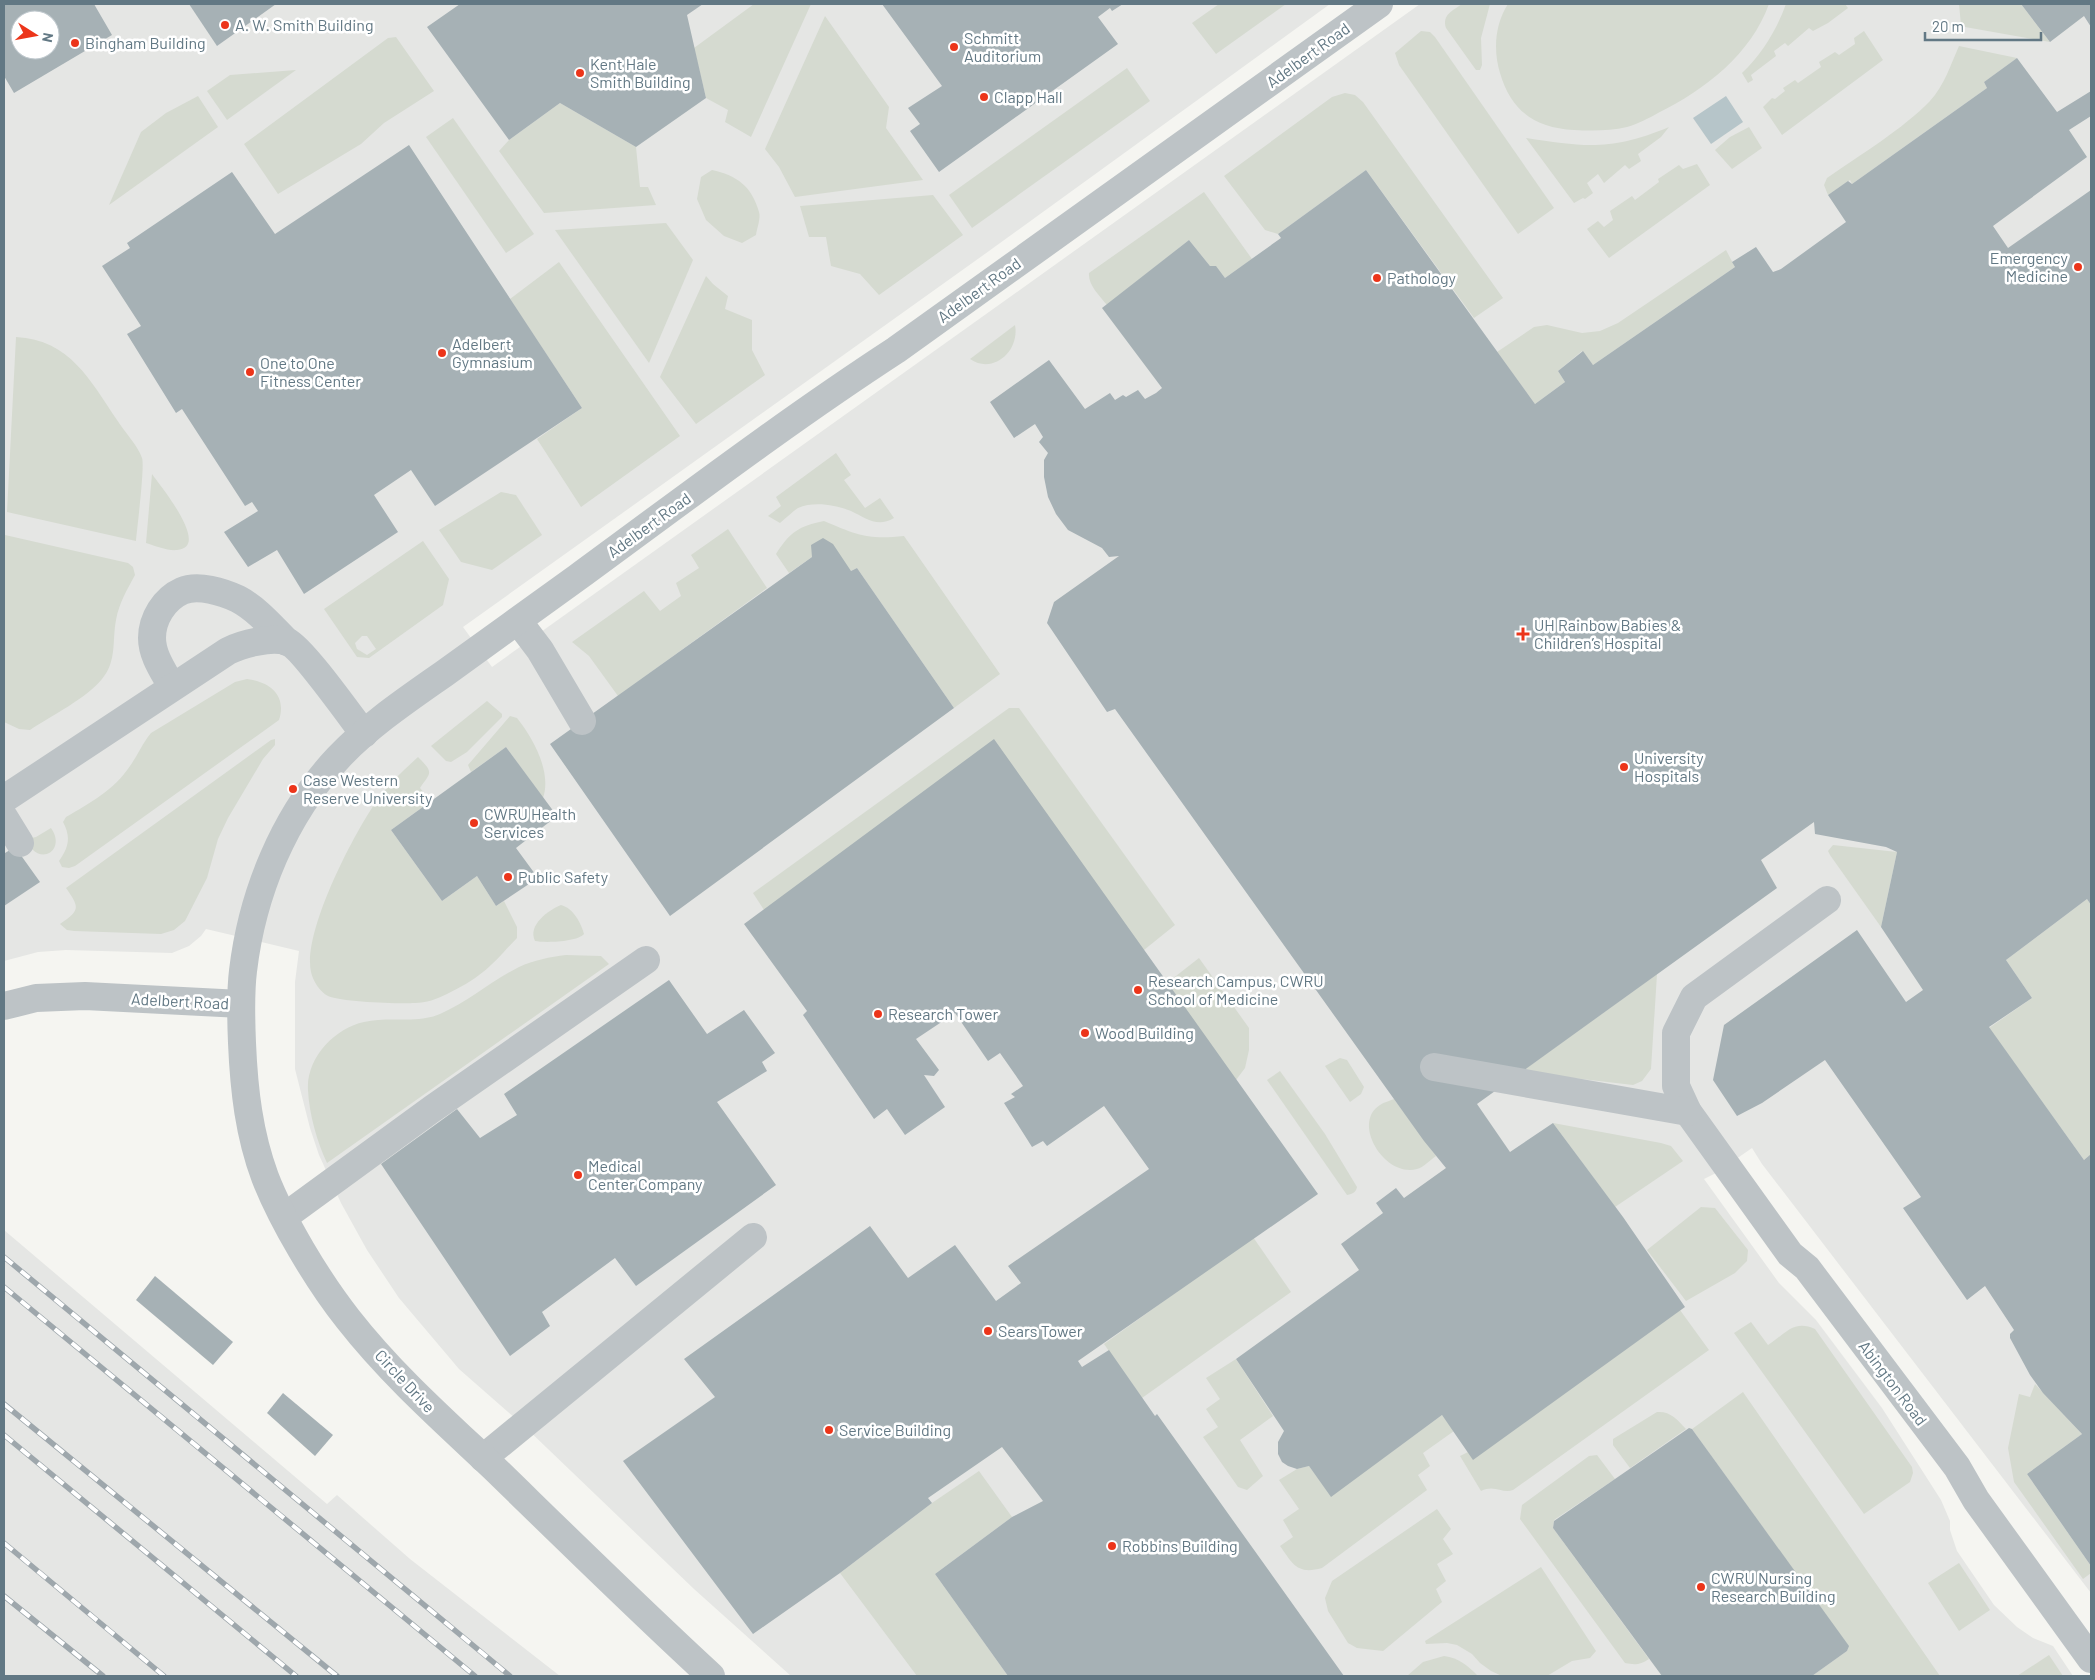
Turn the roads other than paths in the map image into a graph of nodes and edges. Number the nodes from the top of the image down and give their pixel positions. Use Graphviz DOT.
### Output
graph roads {
  1 [pos="1379,4"];
  2 [pos="518,621"];
  3 [pos="288,642"];
  4 [pos="172,687"];
  5 [pos="582,721"];
  6 [pos="364,734"];
  7 [pos="4,800"];
  8 [pos="4,817"];
  9 [pos="20,843"];
  10 [pos="1827,900"];
  11 [pos="646,960"];
  12 [pos="241,1004"];
  13 [pos="4,1006"];
  14 [pos="1434,1067"];
  15 [pos="1688,1112"];
  16 [pos="284,1217"];
  17 [pos="753,1238"];
  18 [pos="483,1458"];
  19 [pos="2091,1659"];
  20 [pos="711,1676"];
  1 -- 2 [label="street, Adelbert Road"];
  2 -- 5 [label="street"];
  2 -- 6 [label="street, Adelbert Road"];
  3 -- 4 [label="street"];
  3 -- 4 [label="street"];
  3 -- 6 [label="street"];
  4 -- 7 [label="street"];
  6 -- 12 [label="street, Adelbert Road"];
  8 -- 9 [label="street"];
  10 -- 15 [label="street, Abington Road"];
  11 -- 16 [label="street"];
  12 -- 13 [label="street, Adelbert Road"];
  12 -- 16 [label="street, Circle Drive"];
  14 -- 15 [label="street"];
  15 -- 19 [label="street, Abington Road"];
  16 -- 18 [label="street, Circle Drive"];
  17 -- 18 [label="street"];
  18 -- 20 [label="street, Circle Drive"];
}
